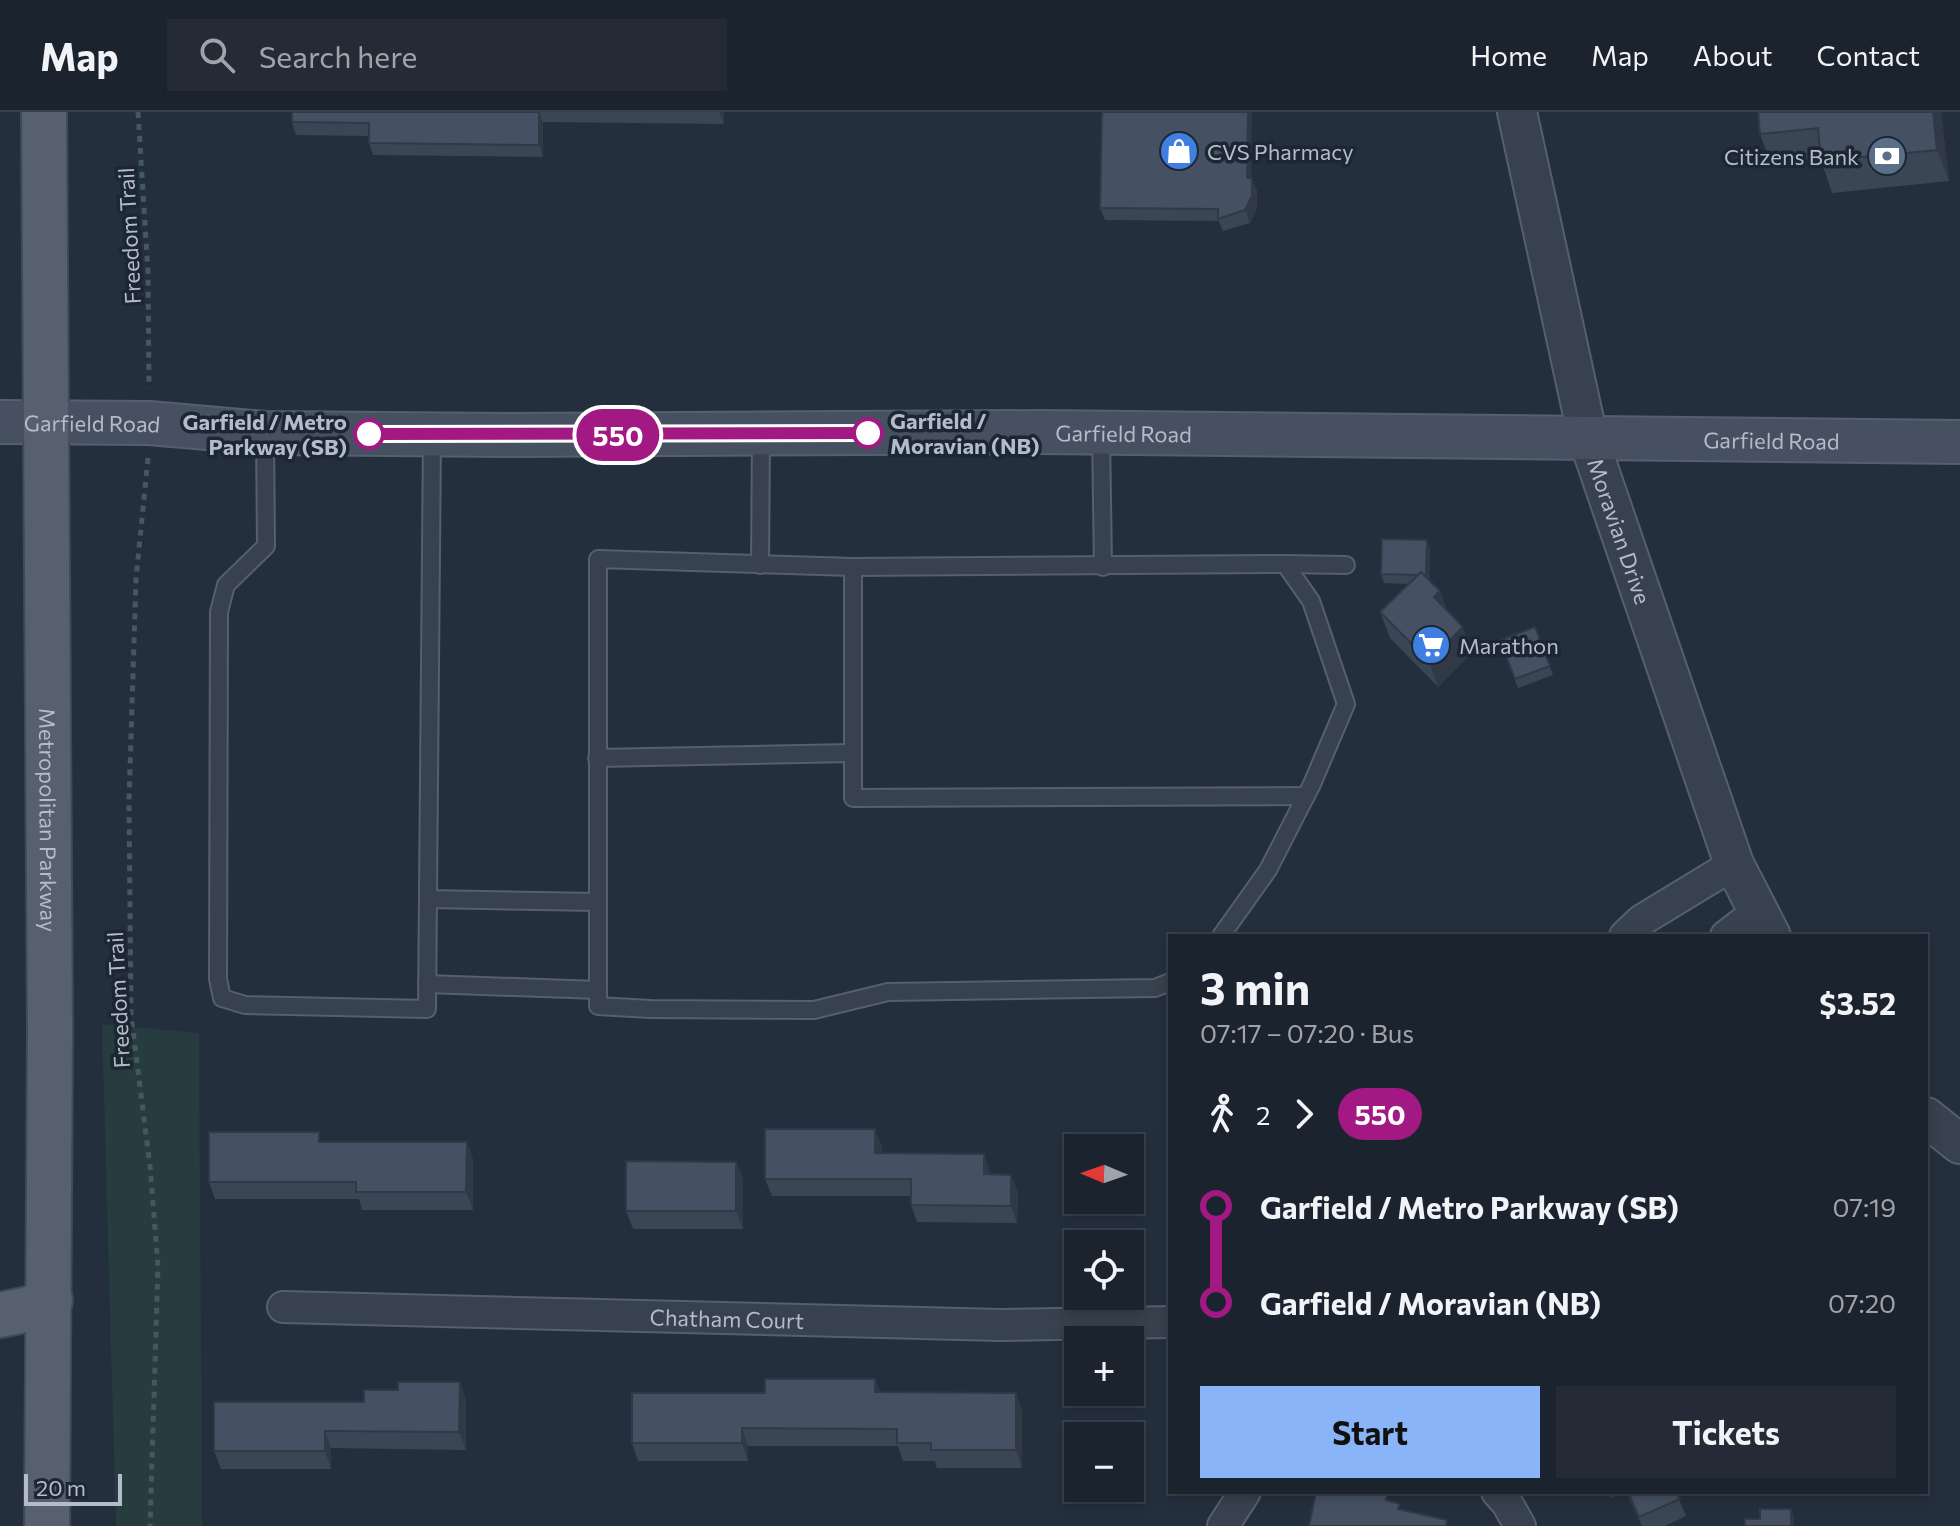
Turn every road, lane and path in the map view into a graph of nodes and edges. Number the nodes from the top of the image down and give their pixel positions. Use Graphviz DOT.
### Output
graph roads {
  1 [pos="44,112"];
  2 [pos="138,112"];
  3 [pos="1517,112"];
  4 [pos="149,358"];
  5 [pos="0,422"];
  6 [pos="46,423"];
  7 [pos="265,433"];
  8 [pos="1101,433"];
  9 [pos="432,434"];
  10 [pos="761,434"];
  11 [pos="1588,438"];
  12 [pos="1960,442"];
  13 [pos="148,472"];
  14 [pos="1285,564"];
  15 [pos="760,565"];
  16 [pos="1346,565"];
  17 [pos="853,567"];
  18 [pos="1103,567"];
  19 [pos="852,753"];
  20 [pos="597,758"];
  21 [pos="1306,796"];
  22 [pos="1734,864"];
  23 [pos="428,899"];
  24 [pos="598,902"];
  25 [pos="1764,924"];
  26 [pos="1222,934"];
  27 [pos="1627,934"];
  28 [pos="1732,934"];
  29 [pos="1168,983"];
  30 [pos="427,984"];
  31 [pos="598,990"];
  32 [pos="1928,1119"];
  33 [pos="1960,1144"];
  34 [pos="50,1300"];
  35 [pos="283,1307"];
  36 [pos="0,1315"];
  37 [pos="1168,1322"];
  38 [pos="1244,1494"];
  39 [pos="1499,1494"];
  40 [pos="47,1526"];
  41 [pos="150,1526"];
  42 [pos="1223,1526"];
  43 [pos="1520,1526"];
  1 -- 6 [label="main road, Metropolitan Parkway"];
  2 -- 4 [label="path, Freedom Trail"];
  3 -- 11 [label="street, Moravian Drive"];
  5 -- 6 [label="main road, Garfield Road"];
  6 -- 7 [label="main road, Garfield Road"];
  6 -- 34 [label="main road, Metropolitan Parkway"];
  7 -- 9 [label="main road, Garfield Road"];
  7 -- 30 [label="lane"];
  8 -- 10 [label="main road, Garfield Road"];
  8 -- 11 [label="main road, Garfield Road"];
  8 -- 18 [label="lane"];
  9 -- 10 [label="main road, Garfield Road"];
  9 -- 23 [label="lane"];
  10 -- 15 [label="lane"];
  11 -- 12 [label="main road, Garfield Road"];
  11 -- 22 [label="street, Moravian Drive"];
  13 -- 41 [label="path, Freedom Trail"];
  14 -- 16 [label="lane"];
  14 -- 18 [label="lane"];
  14 -- 21 [label="lane"];
  15 -- 17 [label="lane"];
  15 -- 20 [label="lane"];
  17 -- 18 [label="lane"];
  17 -- 19 [label="lane"];
  19 -- 20 [label="lane"];
  19 -- 21 [label="lane"];
  20 -- 24 [label="lane"];
  21 -- 26 [label="lane"];
  22 -- 25 [label="street, Moravian Drive"];
  22 -- 27 [label="street"];
  23 -- 24 [label="lane"];
  23 -- 30 [label="lane"];
  24 -- 31 [label="lane"];
  25 -- 28 [label="street"];
  29 -- 31 [label="lane"];
  30 -- 31 [label="lane"];
  32 -- 33 [label="street"];
  34 -- 36 [label="main road"];
  34 -- 40 [label="main road, Metropolitan Parkway"];
  35 -- 37 [label="street, Chatham Court"];
  38 -- 42 [label="street"];
  39 -- 43 [label="street"];
}
